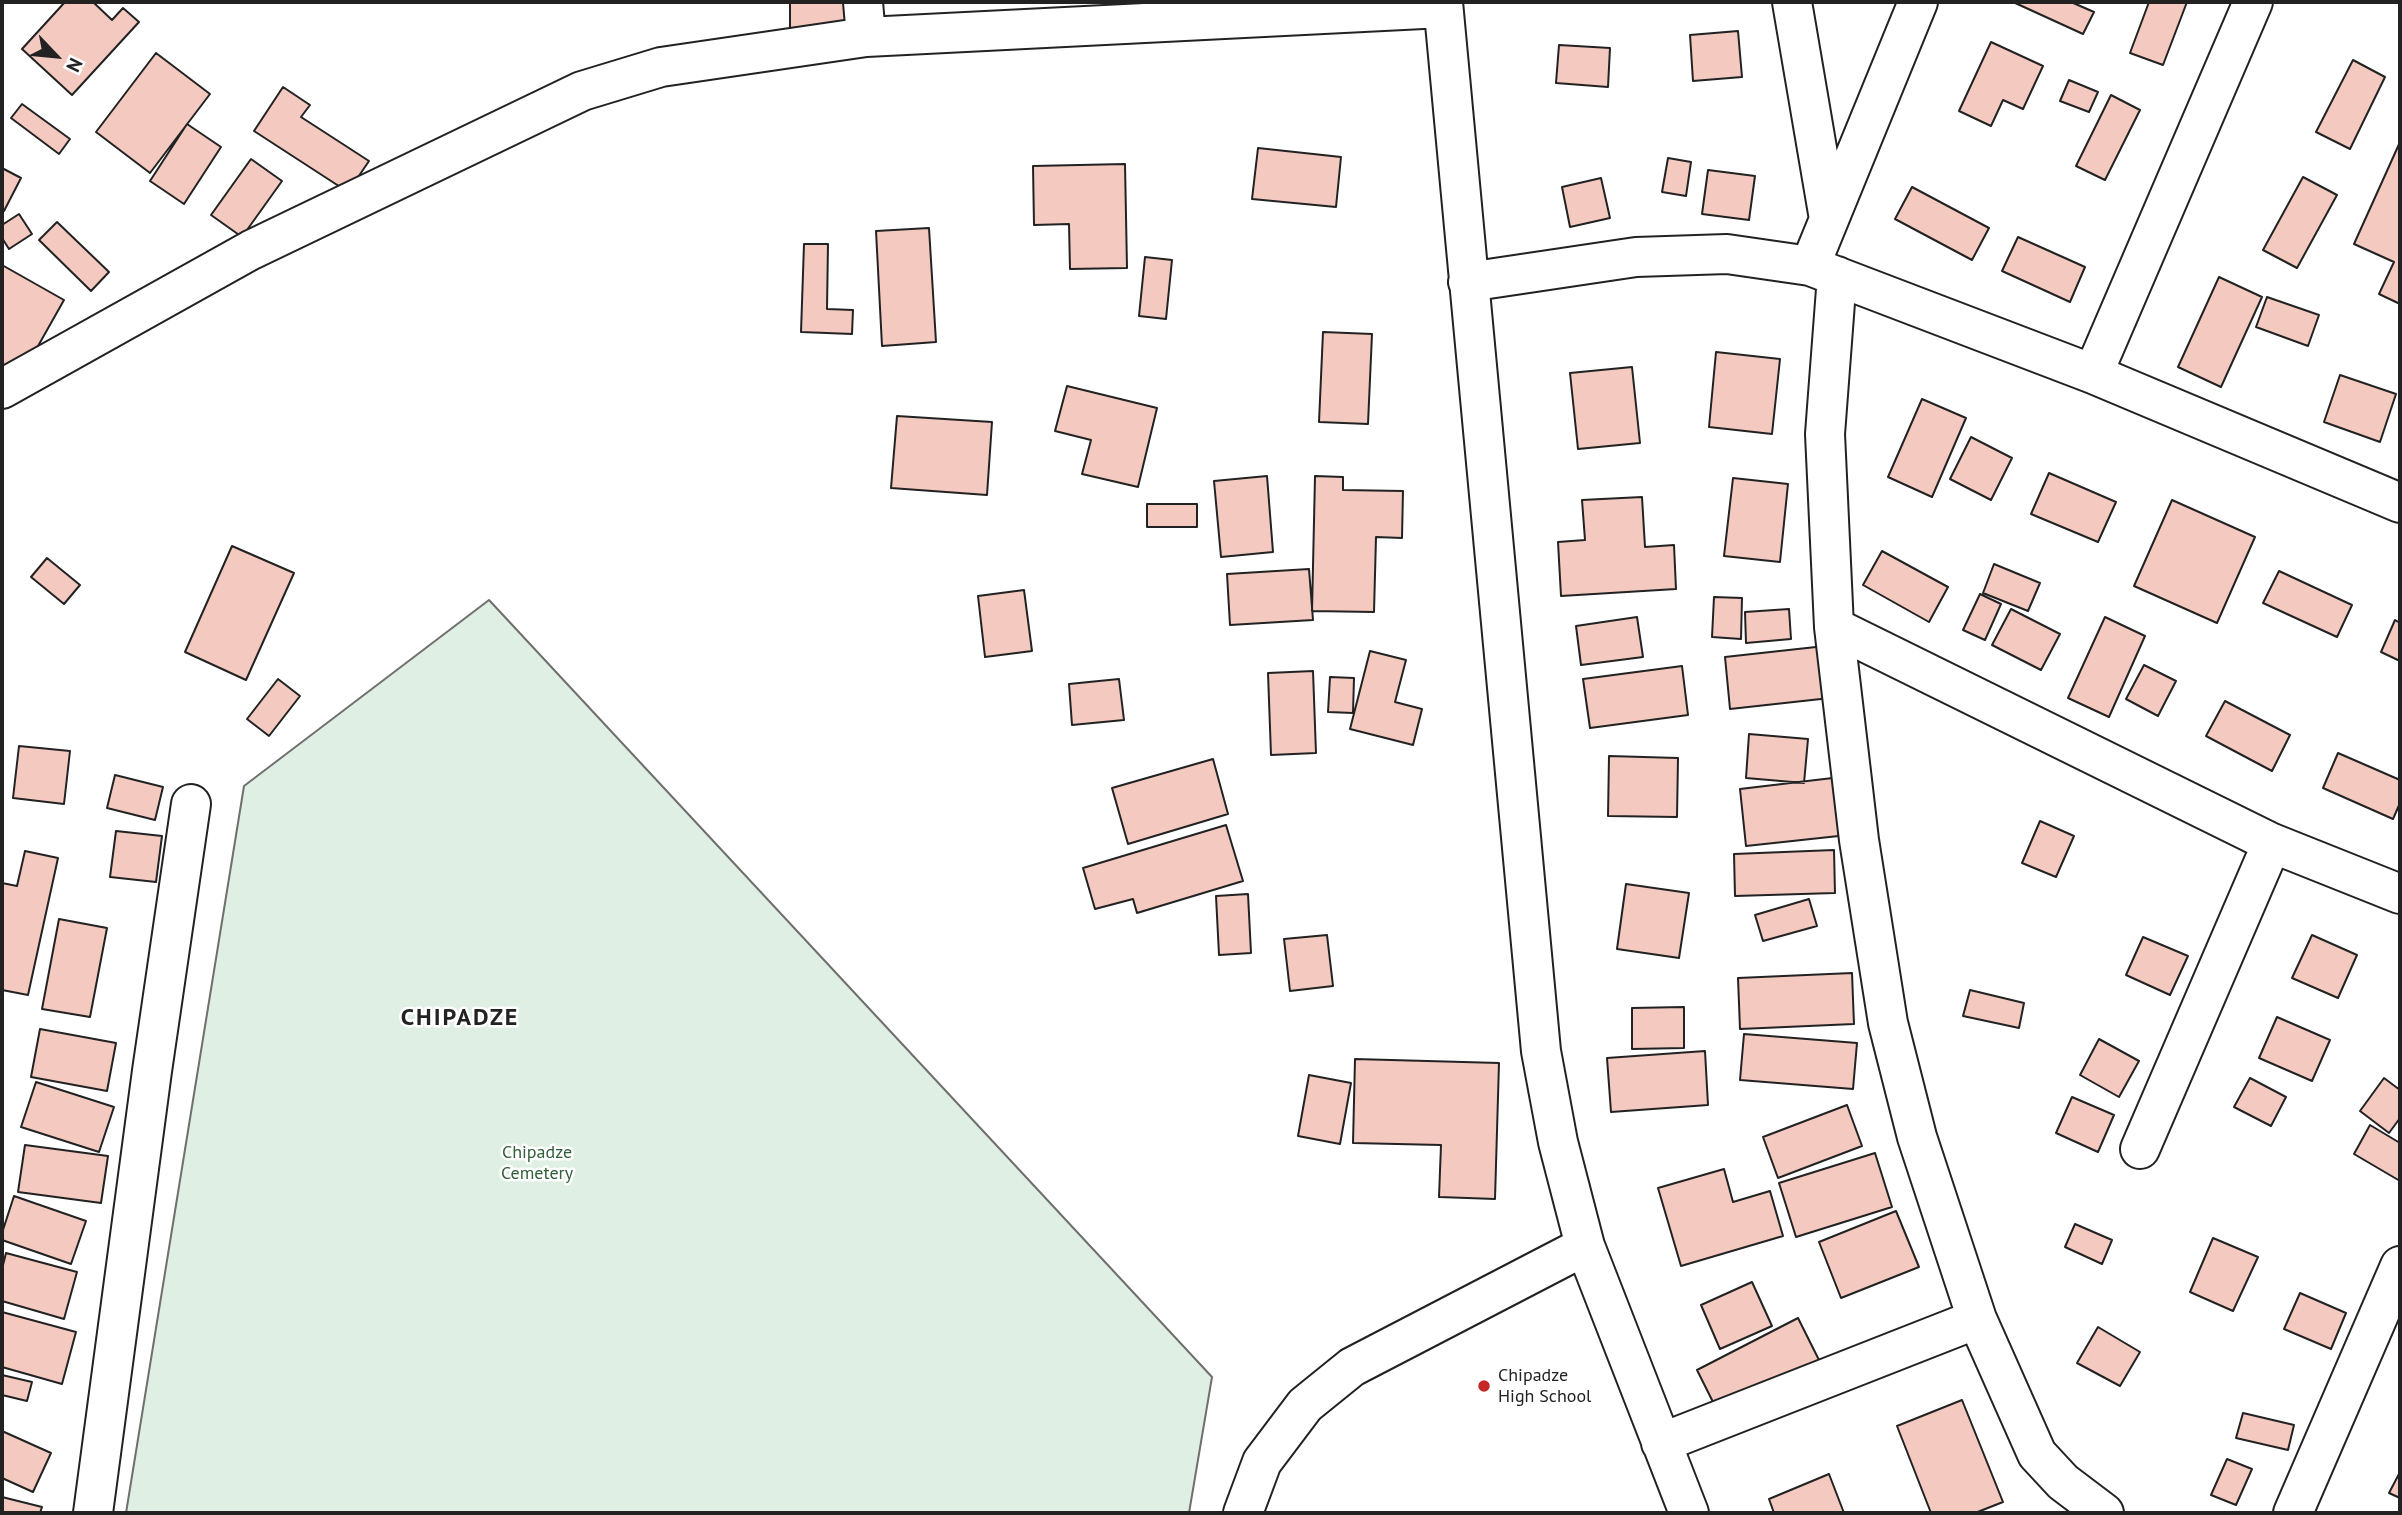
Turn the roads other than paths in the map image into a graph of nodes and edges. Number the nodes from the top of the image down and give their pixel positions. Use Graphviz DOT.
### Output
graph roads {
  1 [pos="1792,2"];
  2 [pos="1917,2"];
  3 [pos="2253,2"];
  4 [pos="1443,5"];
  5 [pos="864,19"];
  6 [pos="1829,219"];
  7 [pos="1823,271"];
  8 [pos="1468,282"];
  9 [pos="2094,374"];
  10 [pos="2,389"];
  11 [pos="2399,499"];
  12 [pos="1834,627"];
  13 [pos="191,804"];
  14 [pos="2272,843"];
  15 [pos="2400,894"];
  16 [pos="2140,1149"];
  17 [pos="1585,1246"];
  18 [pos="2400,1266"];
  19 [pos="1977,1319"];
  20 [pos="1661,1443"];
  21 [pos="93,1513"];
  22 [pos="1243,1513"];
  23 [pos="1689,1513"];
  24 [pos="2104,1513"];
  25 [pos="2293,1513"];
  1 -- 6 [label="street"];
  2 -- 6 [label="street"];
  3 -- 9 [label="street"];
  4 -- 5 [label="street"];
  4 -- 8 [label="street"];
  5 -- 10 [label="street"];
  6 -- 7 [label="street"];
  7 -- 8 [label="street"];
  7 -- 9 [label="street"];
  7 -- 12 [label="street"];
  8 -- 17 [label="street"];
  9 -- 11 [label="street"];
  12 -- 14 [label="street"];
  12 -- 19 [label="street"];
  13 -- 21 [label="street"];
  14 -- 15 [label="street"];
  14 -- 16 [label="street"];
  17 -- 20 [label="street"];
  17 -- 22 [label="street"];
  18 -- 25 [label="street"];
  19 -- 20 [label="street"];
  19 -- 24 [label="street"];
  20 -- 23 [label="street"];
}
